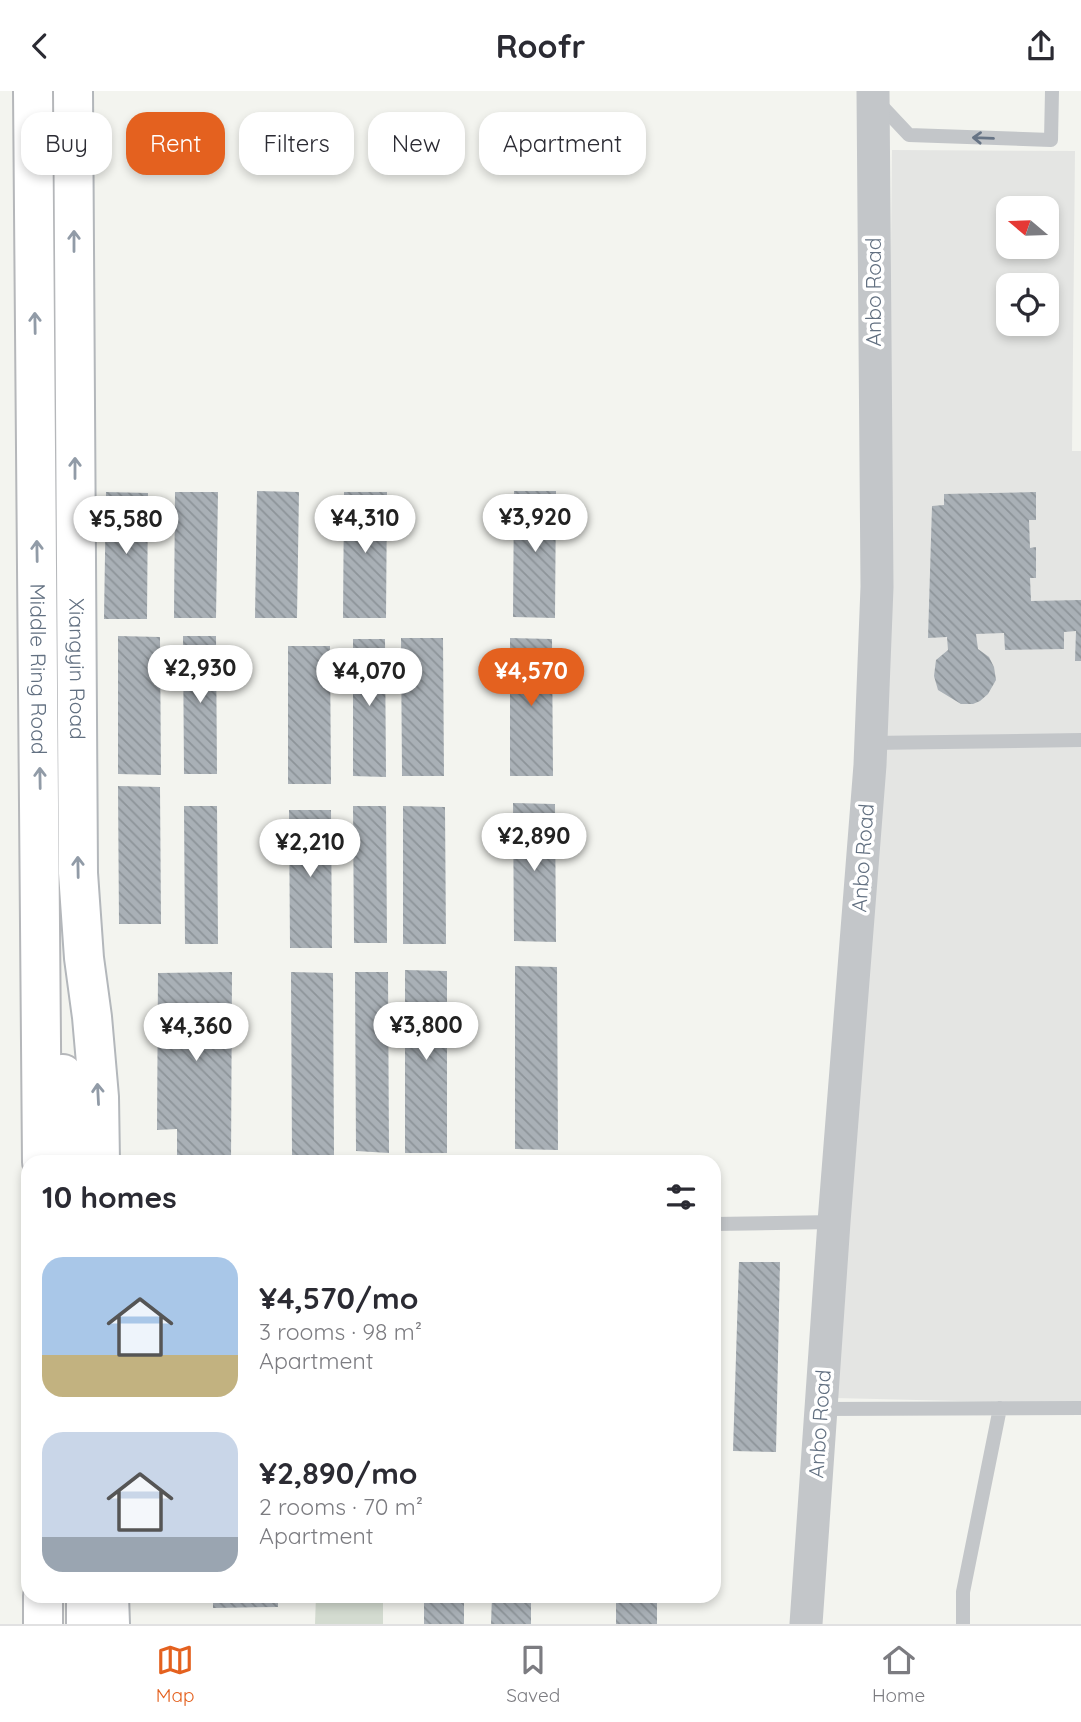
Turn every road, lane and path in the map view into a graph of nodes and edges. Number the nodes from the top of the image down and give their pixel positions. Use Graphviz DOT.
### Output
graph roads {
  1 [pos="33,91"];
  2 [pos="73,91"];
  3 [pos="1052,91"];
  4 [pos="875,93"];
  5 [pos="1081,740"];
  6 [pos="871,743"];
  7 [pos="40,847"];
  8 [pos="41,1155"];
  9 [pos="71,1155"];
  10 [pos="100,1155"];
  11 [pos="834,1223"];
  12 [pos="721,1224"];
  13 [pos="1000,1408"];
  14 [pos="1081,1408"];
  15 [pos="821,1409"];
  16 [pos="43,1603"];
  17 [pos="86,1603"];
  18 [pos="109,1603"];
  19 [pos="43,1624"];
  20 [pos="86,1624"];
  21 [pos="110,1624"];
  22 [pos="806,1624"];
  23 [pos="964,1624"];
  7 -- 1 [label="main road, Middle Ring Road, one-way"];
  10 -- 2 [label="main road, Xiangyin Road, one-way"];
  3 -- 4 [label="lane, one-way"];
  4 -- 6 [label="street, Anbo Road"];
  5 -- 6 [label="lane"];
  6 -- 11 [label="street, Anbo Road"];
  7 -- 8 [label="main road, Middle Ring Road"];
  7 -- 9 [label="main road"];
  11 -- 12 [label="lane"];
  11 -- 15 [label="street, Anbo Road"];
  13 -- 14 [label="lane"];
  13 -- 15 [label="lane"];
  13 -- 23 [label="lane"];
  15 -- 22 [label="street, Anbo Road"];
  16 -- 19 [label="main road"];
  17 -- 20 [label="main road"];
  18 -- 21 [label="main road"];
}
